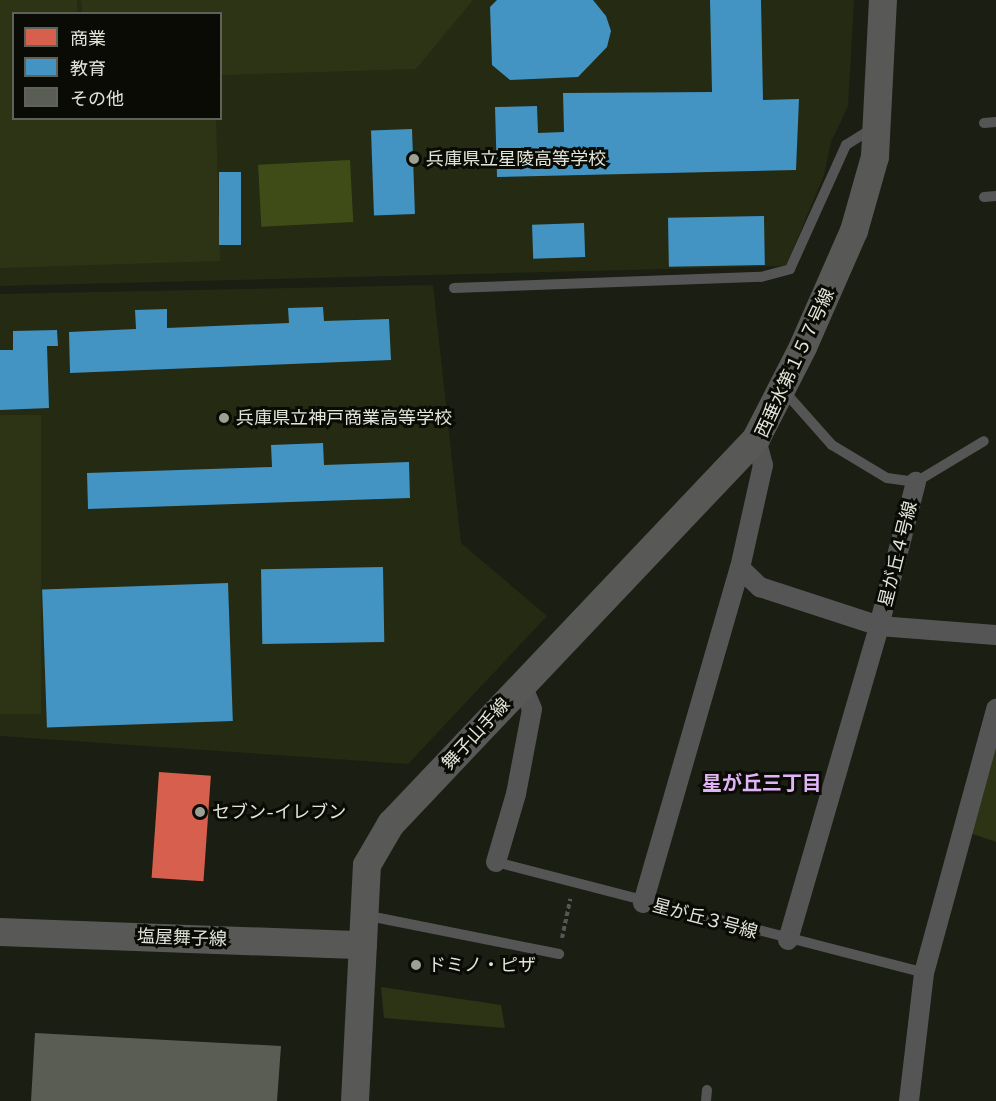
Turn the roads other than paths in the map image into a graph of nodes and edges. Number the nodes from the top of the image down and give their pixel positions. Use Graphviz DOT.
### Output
graph roads {
  1 [pos="883,0"];
  2 [pos="996,122"];
  3 [pos="984,123"];
  4 [pos="876,126"];
  5 [pos="996,196"];
  6 [pos="984,197"];
  7 [pos="454,288"];
  8 [pos="782,389"];
  9 [pos="756,439"];
  10 [pos="984,441"];
  11 [pos="916,482"];
  12 [pos="740,568"];
  13 [pos="879,626"];
  14 [pos="996,635"];
  15 [pos="522,686"];
  16 [pos="996,709"];
  17 [pos="496,862"];
  18 [pos="643,903"];
  19 [pos="364,915"];
  20 [pos="0,932"];
  21 [pos="788,940"];
  22 [pos="363,945"];
  23 [pos="559,954"];
  24 [pos="924,973"];
  25 [pos="356,1101"];
  26 [pos="909,1101"];
  1 -- 4 [label="street, 西垂水第１５７号線"];
  2 -- 3 [label="lane"];
  4 -- 7 [label="lane"];
  4 -- 8 [label="street, 西垂水第１５７号線"];
  5 -- 6 [label="lane"];
  8 -- 9 [label="street, 西垂水第１５７号線"];
  8 -- 11 [label="lane"];
  9 -- 12 [label="street, 西垂水第１５７号線"];
  9 -- 15 [label="street, 舞子山手線"];
  10 -- 11 [label="lane"];
  11 -- 13 [label="street, 星が丘４号線"];
  12 -- 13 [label="street"];
  12 -- 18 [label="street, 星が丘３号線"];
  13 -- 14 [label="street"];
  13 -- 21 [label="street"];
  15 -- 17 [label="street"];
  15 -- 19 [label="street, 舞子山手線"];
  16 -- 24 [label="street"];
  17 -- 18 [label="lane"];
  18 -- 21 [label="lane, 星が丘３号線"];
  19 -- 22 [label="street, 舞子山手線"];
  19 -- 23 [label="lane"];
  20 -- 22 [label="street, 塩屋舞子線"];
  21 -- 24 [label="lane, 星が丘３号線"];
  22 -- 25 [label="street, 舞子山手線"];
  24 -- 26 [label="street"];
}
